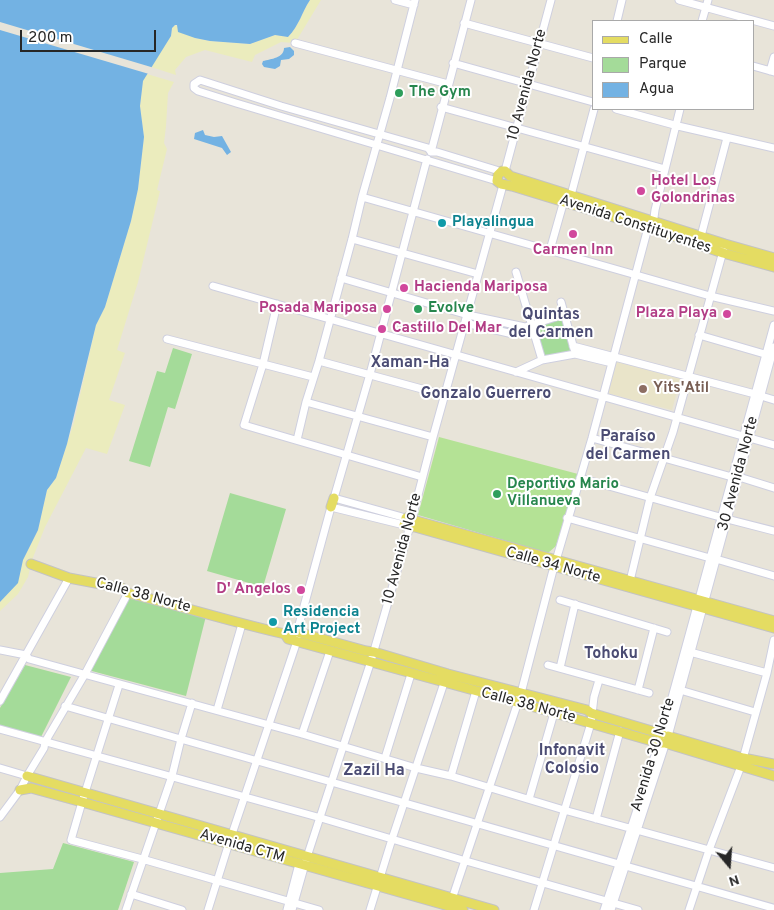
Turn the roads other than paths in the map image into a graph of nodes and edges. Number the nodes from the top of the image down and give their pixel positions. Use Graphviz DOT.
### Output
graph roads {
  1 [pos="395,0"];
  2 [pos="471,0"];
  3 [pos="551,0"];
  4 [pos="622,0"];
  5 [pos="679,0"];
  6 [pos="415,3"];
  7 [pos="707,4"];
  8 [pos="617,20"];
  9 [pos="702,20"];
  10 [pos="464,23"];
  11 [pos="774,26"];
  12 [pos="295,43"];
  13 [pos="538,44"];
  14 [pos="774,57"];
  15 [pos="592,58"];
  16 [pos="453,64"];
  17 [pos="754,66"];
  18 [pos="396,70"];
  19 [pos="772,72"];
  20 [pos="448,84"];
  21 [pos="528,84"];
  22 [pos="238,92"];
  23 [pos="268,102"];
  24 [pos="592,102"];
  25 [pos="236,103"];
  26 [pos="280,106"];
  27 [pos="442,108"];
  28 [pos="291,109"];
  29 [pos="594,110"];
  30 [pos="620,110"];
  31 [pos="680,110"];
  32 [pos="264,112"];
  33 [pos="278,116"];
  34 [pos="289,119"];
  35 [pos="676,125"];
  36 [pos="516,128"];
  37 [pos="379,134"];
  38 [pos="727,138"];
  39 [pos="376,145"];
  40 [pos="584,146"];
  41 [pos="774,148"];
  42 [pos="431,152"];
  43 [pos="427,160"];
  44 [pos="665,169"];
  45 [pos="501,177"];
  46 [pos="571,194"];
  47 [pos="362,197"];
  48 [pos="565,202"];
  49 [pos="413,212"];
  50 [pos="651,224"];
  51 [pos="486,232"];
  52 [pos="701,236"];
  53 [pos="352,239"];
  54 [pos="724,248"];
  55 [pos="550,250"];
  56 [pos="403,252"];
  57 [pos="774,258"];
  58 [pos="774,267"];
  59 [pos="516,272"];
  60 [pos="478,274"];
  61 [pos="635,275"];
  62 [pos="341,278"];
  63 [pos="213,286"];
  64 [pos="391,293"];
  65 [pos="710,296"];
  66 [pos="561,302"];
  67 [pos="278,304"];
  68 [pos="774,311"];
  69 [pos="565,314"];
  70 [pos="468,315"];
  71 [pos="330,320"];
  72 [pos="466,323"];
  73 [pos="774,324"];
  74 [pos="532,327"];
  75 [pos="380,334"];
  76 [pos="699,335"];
  77 [pos="168,339"];
  78 [pos="573,346"];
  79 [pos="774,347"];
  80 [pos="575,354"];
  81 [pos="455,356"];
  82 [pos="771,356"];
  83 [pos="542,360"];
  84 [pos="613,360"];
  85 [pos="319,361"];
  86 [pos="263,364"];
  87 [pos="516,372"];
  88 [pos="370,374"];
  89 [pos="687,376"];
  90 [pos="313,378"];
  91 [pos="444,395"];
  92 [pos="758,395"];
  93 [pos="603,397"];
  94 [pos="774,400"];
  95 [pos="306,402"];
  96 [pos="358,416"];
  97 [pos="677,417"];
  98 [pos="746,436"];
  99 [pos="433,438"];
  100 [pos="592,438"];
  101 [pos="297,440"];
  102 [pos="774,445"];
  103 [pos="346,456"];
  104 [pos="664,457"];
  105 [pos="422,477"];
  106 [pos="735,477"];
  107 [pos="580,478"];
  108 [pos="774,488"];
  109 [pos="650,498"];
  110 [pos="333,503"];
  111 [pos="567,518"];
  112 [pos="724,518"];
  113 [pos="408,522"];
  114 [pos="774,531"];
  115 [pos="641,539"];
  116 [pos="713,559"];
  117 [pos="31,564"];
  118 [pos="555,564"];
  119 [pos="774,576"];
  120 [pos="69,578"];
  121 [pos="629,584"];
  122 [pos="128,593"];
  123 [pos="560,600"];
  124 [pos="575,604"];
  125 [pos="701,604"];
  126 [pos="774,621"];
  127 [pos="242,624"];
  128 [pos="654,628"];
  129 [pos="774,628"];
  130 [pos="297,632"];
  131 [pos="667,632"];
  132 [pos="285,634"];
  133 [pos="774,640"];
  134 [pos="297,641"];
  135 [pos="0,650"];
  136 [pos="330,651"];
  137 [pos="374,652"];
  138 [pos="690,652"];
  139 [pos="26,655"];
  140 [pos="372,661"];
  141 [pos="548,665"];
  142 [pos="560,668"];
  143 [pos="767,673"];
  144 [pos="85,674"];
  145 [pos="411,674"];
  146 [pos="448,674"];
  147 [pos="597,679"];
  148 [pos="444,683"];
  149 [pos="119,685"];
  150 [pos="638,690"];
  151 [pos="680,690"];
  152 [pos="476,692"];
  153 [pos="649,692"];
  154 [pos="522,693"];
  155 [pos="0,701"];
  156 [pos="517,702"];
  157 [pos="192,703"];
  158 [pos="65,706"];
  159 [pos="217,710"];
  160 [pos="589,712"];
  161 [pos="755,712"];
  162 [pos="554,713"];
  163 [pos="109,720"];
  164 [pos="591,723"];
  165 [pos="268,724"];
  166 [pos="0,729"];
  167 [pos="620,731"];
  168 [pos="302,734"];
  169 [pos="181,739"];
  170 [pos="664,739"];
  171 [pos="45,742"];
  172 [pos="341,745"];
  173 [pos="97,755"];
  174 [pos="385,758"];
  175 [pos="257,760"];
  176 [pos="742,762"];
  177 [pos="774,764"];
  178 [pos="0,768"];
  179 [pos="416,768"];
  180 [pos="27,776"];
  181 [pos="172,776"];
  182 [pos="451,776"];
  183 [pos="774,776"];
  184 [pos="332,782"];
  185 [pos="490,788"];
  186 [pos="20,790"];
  187 [pos="245,796"];
  188 [pos="83,797"];
  189 [pos="529,799"];
  190 [pos="405,803"];
  191 [pos="564,810"];
  192 [pos="160,814"];
  193 [pos="0,817"];
  194 [pos="318,817"];
  195 [pos="596,819"];
  196 [pos="156,823"];
  197 [pos="478,824"];
  198 [pos="634,829"];
  199 [pos="392,839"];
  200 [pos="234,840"];
  201 [pos="554,846"];
  202 [pos="709,850"];
  203 [pos="142,859"];
  204 [pos="303,861"];
  205 [pos="466,861"];
  206 [pos="622,866"];
  207 [pos="774,868"];
  208 [pos="218,881"];
  209 [pos="378,882"];
  210 [pos="542,883"];
  211 [pos="697,886"];
  212 [pos="131,894"];
  213 [pos="292,905"];
  214 [pos="451,905"];
  215 [pos="610,905"];
  216 [pos="773,907"];
  217 [pos="126,910"];
  218 [pos="182,910"];
  219 [pos="208,910"];
  220 [pos="287,910"];
  221 [pos="319,910"];
  222 [pos="370,910"];
  223 [pos="463,910"];
  224 [pos="494,910"];
  225 [pos="534,910"];
  226 [pos="604,910"];
  227 [pos="638,910"];
  228 [pos="689,910"];
  1 -- 6 [label="street"];
  2 -- 10 [label="street"];
  3 -- 13 [label="street, 10 Avenida Norte"];
  4 -- 8 [label="street"];
  5 -- 7 [label="street"];
  6 -- 18 [label="street"];
  7 -- 9 [label="street"];
  7 -- 11 [label="street"];
  10 -- 13 [label="street"];
  10 -- 16 [label="street"];
  12 -- 18 [label="street"];
  13 -- 15 [label="street"];
  13 -- 21 [label="street, 10 Avenida Norte"];
  14 -- 19 [label="street"];
  16 -- 20 [label="street"];
  16 -- 21 [label="street"];
  17 -- 19 [label="street"];
  18 -- 20 [label="street"];
  18 -- 37 [label="street"];
  20 -- 27 [label="street"];
  21 -- 24 [label="street"];
  21 -- 36 [label="street, 10 Avenida Norte"];
  22 -- 23 [label="street, Avenida Constituyentes"];
  22 -- 25 [label="street"];
  22 -- 25 [label="street, Avenida Constituyentes"];
  23 -- 26 [label="street, Avenida Constituyentes"];
  23 -- 32 [label="street"];
  25 -- 32 [label="street, Avenida Constituyentes"];
  26 -- 28 [label="street, Avenida Constituyentes"];
  26 -- 33 [label="street"];
  27 -- 36 [label="street"];
  27 -- 42 [label="street"];
  28 -- 34 [label="street"];
  28 -- 37 [label="street, Avenida Constituyentes"];
  29 -- 40 [label="street"];
  30 -- 35 [label="street"];
  31 -- 35 [label="street"];
  32 -- 33 [label="street, Avenida Constituyentes"];
  33 -- 34 [label="street, Avenida Constituyentes"];
  34 -- 39 [label="street, Avenida Constituyentes"];
  35 -- 38 [label="street"];
  35 -- 44 [label="street"];
  36 -- 40 [label="street"];
  36 -- 45 [label="street, 10 Avenida Norte"];
  37 -- 39 [label="street"];
  37 -- 42 [label="street, Avenida Constituyentes"];
  38 -- 41 [label="street"];
  38 -- 52 [label="street"];
  39 -- 43 [label="street, Avenida Constituyentes"];
  39 -- 47 [label="street"];
  40 -- 44 [label="street"];
  40 -- 46 [label="street"];
  42 -- 43 [label="street"];
  42 -- 45 [label="street, Avenida Constituyentes"];
  43 -- 45 [label="street, Avenida Constituyentes"];
  43 -- 49 [label="street"];
  44 -- 50 [label="street"];
  45 -- 46 [label="main road, Avenida Constituyentes"];
  45 -- 48 [label="main road, Avenida Constituyentes"];
  45 -- 51 [label="street, 10 Avenida Norte"];
  46 -- 48 [label="street"];
  46 -- 50 [label="main road, Avenida Constituyentes"];
  47 -- 49 [label="street"];
  47 -- 53 [label="street"];
  48 -- 50 [label="main road, Avenida Constituyentes"];
  48 -- 55 [label="street"];
  49 -- 51 [label="street"];
  49 -- 56 [label="street"];
  50 -- 52 [label="main road, Avenida Constituyentes"];
  50 -- 54 [label="main road, Avenida Constituyentes"];
  50 -- 61 [label="street"];
  51 -- 55 [label="street"];
  51 -- 60 [label="street, 10 Avenida Norte"];
  52 -- 54 [label="main road, Avenida Constituyentes"];
  53 -- 56 [label="street"];
  53 -- 62 [label="street"];
  54 -- 57 [label="main road, Avenida Constituyentes"];
  54 -- 58 [label="main road, Avenida Constituyentes"];
  54 -- 65 [label="street"];
  55 -- 61 [label="street"];
  56 -- 60 [label="street"];
  56 -- 64 [label="street"];
  59 -- 74 [label="street"];
  60 -- 70 [label="street, 10 Avenida Norte"];
  61 -- 65 [label="street"];
  61 -- 84 [label="street"];
  62 -- 64 [label="street"];
  62 -- 71 [label="street"];
  63 -- 67 [label="street"];
  64 -- 70 [label="street"];
  64 -- 75 [label="street"];
  65 -- 68 [label="street"];
  65 -- 76 [label="street"];
  66 -- 69 [label="street"];
  67 -- 71 [label="street"];
  67 -- 86 [label="street"];
  69 -- 74 [label="street"];
  69 -- 78 [label="street"];
  70 -- 72 [label="street, 10 Avenida Norte"];
  70 -- 74 [label="street"];
  71 -- 75 [label="street"];
  71 -- 85 [label="street"];
  72 -- 74 [label="street"];
  72 -- 81 [label="street, 10 Avenida Norte"];
  73 -- 82 [label="street, 30 Avenida Norte"];
  74 -- 83 [label="street"];
  75 -- 81 [label="street"];
  75 -- 88 [label="street"];
  76 -- 82 [label="street"];
  76 -- 89 [label="street"];
  77 -- 86 [label="street"];
  78 -- 80 [label="street"];
  78 -- 84 [label="street"];
  79 -- 82 [label="street, 30 Avenida Norte"];
  80 -- 83 [label="street"];
  80 -- 84 [label="street"];
  81 -- 87 [label="street"];
  81 -- 91 [label="street, 10 Avenida Norte"];
  82 -- 92 [label="street, 30 Avenida Norte"];
  83 -- 87 [label="street"];
  84 -- 89 [label="street"];
  84 -- 93 [label="street"];
  85 -- 88 [label="street"];
  85 -- 90 [label="street"];
  86 -- 90 [label="street"];
  86 -- 101 [label="street"];
  87 -- 93 [label="street"];
  88 -- 91 [label="street"];
  88 -- 96 [label="street"];
  89 -- 92 [label="street"];
  89 -- 97 [label="street"];
  90 -- 95 [label="street"];
  91 -- 99 [label="street, 10 Avenida Norte"];
  92 -- 94 [label="street"];
  92 -- 98 [label="street, 30 Avenida Norte"];
  93 -- 97 [label="street"];
  93 -- 100 [label="street"];
  95 -- 96 [label="street"];
  95 -- 101 [label="street"];
  96 -- 99 [label="street"];
  96 -- 103 [label="street"];
  97 -- 98 [label="street"];
  97 -- 104 [label="street"];
  98 -- 102 [label="street"];
  98 -- 106 [label="street, 30 Avenida Norte"];
  98 -- 106 [label="street, 30 Avenida Norte"];
  99 -- 105 [label="street, 10 Avenida Norte"];
  100 -- 104 [label="street"];
  100 -- 107 [label="street"];
  101 -- 103 [label="street"];
  103 -- 105 [label="street"];
  103 -- 110 [label="street"];
  104 -- 106 [label="street"];
  104 -- 109 [label="street"];
  105 -- 113 [label="street, 10 Avenida Norte"];
  106 -- 108 [label="street"];
  106 -- 112 [label="street, 30 Avenida Norte"];
  107 -- 109 [label="street"];
  107 -- 111 [label="street"];
  109 -- 112 [label="street"];
  109 -- 115 [label="street"];
  110 -- 113 [label="street, Calle 34 Norte"];
  110 -- 130 [label="street"];
  111 -- 115 [label="street"];
  111 -- 118 [label="street"];
  112 -- 114 [label="street"];
  112 -- 116 [label="street"];
  113 -- 118 [label="main road, Calle 34 Norte"];
  113 -- 137 [label="street, 10 Avenida Norte"];
  115 -- 116 [label="street"];
  115 -- 121 [label="street"];
  116 -- 119 [label="street"];
  116 -- 125 [label="street"];
  117 -- 120 [label="main road, Calle 38 Norte"];
  118 -- 121 [label="main road, Calle 34 Norte"];
  118 -- 154 [label="street"];
  120 -- 122 [label="main road, Calle 38 Norte"];
  120 -- 139 [label="street"];
  121 -- 125 [label="main road, Calle 34 Norte"];
  122 -- 127 [label="main road, Calle 38 Norte"];
  122 -- 144 [label="street"];
  123 -- 124 [label="street"];
  124 -- 128 [label="street"];
  124 -- 142 [label="street"];
  125 -- 126 [label="main road, Calle 34 Norte"];
  125 -- 129 [label="main road, Calle 34 Norte"];
  125 -- 138 [label="street, Avenida 30 Norte"];
  125 -- 170 [label="street, Avenida 30 Norte"];
  127 -- 132 [label="main road, Calle 38 Norte"];
  127 -- 159 [label="street"];
  128 -- 131 [label="street"];
  128 -- 150 [label="street"];
  130 -- 132 [label="main road, Calle 38 Norte"];
  130 -- 134 [label="street"];
  130 -- 137 [label="main road, Calle 38 Norte"];
  132 -- 134 [label="main road, Calle 38 Norte"];
  133 -- 143 [label="street"];
  134 -- 136 [label="main road, Calle 38 Norte"];
  134 -- 165 [label="street"];
  135 -- 139 [label="street"];
  136 -- 140 [label="main road, Calle 38 Norte"];
  136 -- 168 [label="street"];
  137 -- 140 [label="street, 10 Avenida Norte"];
  137 -- 146 [label="main road, Calle 38 Norte"];
  138 -- 143 [label="street"];
  138 -- 151 [label="street, Avenida 30 Norte"];
  139 -- 144 [label="street"];
  139 -- 155 [label="street"];
  140 -- 145 [label="main road, Calle 38 Norte"];
  140 -- 172 [label="street, 10 Avenida Norte"];
  141 -- 142 [label="street"];
  142 -- 147 [label="street"];
  143 -- 161 [label="street"];
  144 -- 149 [label="street"];
  144 -- 158 [label="street"];
  145 -- 148 [label="main road, Calle 38 Norte"];
  145 -- 174 [label="street"];
  146 -- 148 [label="main road"];
  146 -- 154 [label="main road, Calle 38 Norte"];
  147 -- 150 [label="street"];
  147 -- 160 [label="street"];
  148 -- 152 [label="main road, Calle 38 Norte"];
  148 -- 179 [label="street"];
  149 -- 157 [label="street"];
  149 -- 163 [label="street"];
  150 -- 153 [label="street"];
  151 -- 161 [label="street"];
  151 -- 170 [label="street, Avenida 30 Norte"];
  152 -- 156 [label="main road, Calle 38 Norte"];
  152 -- 182 [label="street"];
  154 -- 156 [label="street"];
  154 -- 160 [label="main road, Calle 38 Norte"];
  156 -- 162 [label="main road, Calle 38 Norte"];
  156 -- 185 [label="street"];
  157 -- 159 [label="street"];
  157 -- 169 [label="street"];
  158 -- 163 [label="street"];
  158 -- 171 [label="street"];
  159 -- 165 [label="street"];
  160 -- 164 [label="street"];
  160 -- 170 [label="main road, Calle 38 Norte"];
  161 -- 176 [label="street"];
  162 -- 164 [label="main road, Calle 38 Norte"];
  162 -- 189 [label="street"];
  163 -- 169 [label="street"];
  163 -- 173 [label="street"];
  164 -- 167 [label="main road, Calle 38 Norte"];
  164 -- 191 [label="street"];
  165 -- 168 [label="street"];
  165 -- 175 [label="street"];
  166 -- 171 [label="street"];
  167 -- 170 [label="main road, Calle 38 Norte"];
  167 -- 195 [label="street"];
  168 -- 172 [label="street"];
  169 -- 175 [label="street"];
  169 -- 181 [label="street"];
  170 -- 176 [label="main road, Calle 38 Norte"];
  170 -- 198 [label="street, Avenida 30 Norte"];
  171 -- 173 [label="street"];
  171 -- 180 [label="street"];
  172 -- 174 [label="street"];
  172 -- 184 [label="street, 10 Avenida Norte"];
  173 -- 181 [label="street"];
  173 -- 188 [label="street"];
  174 -- 179 [label="street"];
  175 -- 184 [label="street"];
  175 -- 187 [label="street"];
  176 -- 177 [label="main road, Calle 38 Norte"];
  176 -- 183 [label="main road, Calle 38 Norte"];
  176 -- 202 [label="street"];
  178 -- 180 [label="street"];
  179 -- 182 [label="street"];
  179 -- 190 [label="street"];
  180 -- 186 [label="street"];
  180 -- 188 [label="main road"];
  181 -- 187 [label="street"];
  181 -- 192 [label="street"];
  182 -- 185 [label="street"];
  184 -- 190 [label="street"];
  184 -- 194 [label="street, 10 Avenida Norte"];
  185 -- 189 [label="street"];
  185 -- 197 [label="street"];
  186 -- 188 [label="main road, Avenida CTM"];
  186 -- 193 [label="street"];
  187 -- 194 [label="street"];
  187 -- 200 [label="street"];
  188 -- 192 [label="main road"];
  188 -- 196 [label="main road, Avenida CTM"];
  188 -- 203 [label="street"];
  189 -- 191 [label="street"];
  190 -- 197 [label="street"];
  190 -- 199 [label="street"];
  191 -- 195 [label="street"];
  191 -- 201 [label="street"];
  192 -- 196 [label="street"];
  192 -- 200 [label="main road"];
  194 -- 199 [label="street"];
  194 -- 204 [label="street, 10 Avenida Norte"];
  195 -- 198 [label="street"];
  196 -- 200 [label="main road, Avenida CTM"];
  196 -- 203 [label="street"];
  197 -- 201 [label="street"];
  197 -- 205 [label="street"];
  198 -- 202 [label="street"];
  198 -- 206 [label="street, Avenida 30 Norte"];
  199 -- 205 [label="street"];
  199 -- 209 [label="street"];
  200 -- 204 [label="main road, Avenida CTM"];
  200 -- 208 [label="street"];
  201 -- 206 [label="street"];
  201 -- 210 [label="street"];
  202 -- 207 [label="street"];
  202 -- 211 [label="street"];
  203 -- 208 [label="street"];
  203 -- 212 [label="street"];
  204 -- 209 [label="main road, Avenida CTM"];
  204 -- 213 [label="street, 10 Avenida Norte"];
  205 -- 210 [label="street"];
  205 -- 214 [label="street"];
  206 -- 211 [label="street"];
  206 -- 215 [label="street, Avenida 30 Norte"];
  208 -- 213 [label="street"];
  208 -- 219 [label="street"];
  209 -- 214 [label="main road, Avenida CTM"];
  209 -- 222 [label="street"];
  210 -- 215 [label="street"];
  210 -- 225 [label="street"];
  211 -- 216 [label="street"];
  211 -- 228 [label="street"];
  212 -- 217 [label="street"];
  212 -- 218 [label="street"];
  213 -- 220 [label="street, 10 Avenida Norte"];
  213 -- 221 [label="street"];
  214 -- 223 [label="main road, Avenida CTM"];
  214 -- 224 [label="main road, Avenida CTM"];
  215 -- 226 [label="street, Avenida 30 Norte"];
  215 -- 227 [label="street"];
}
